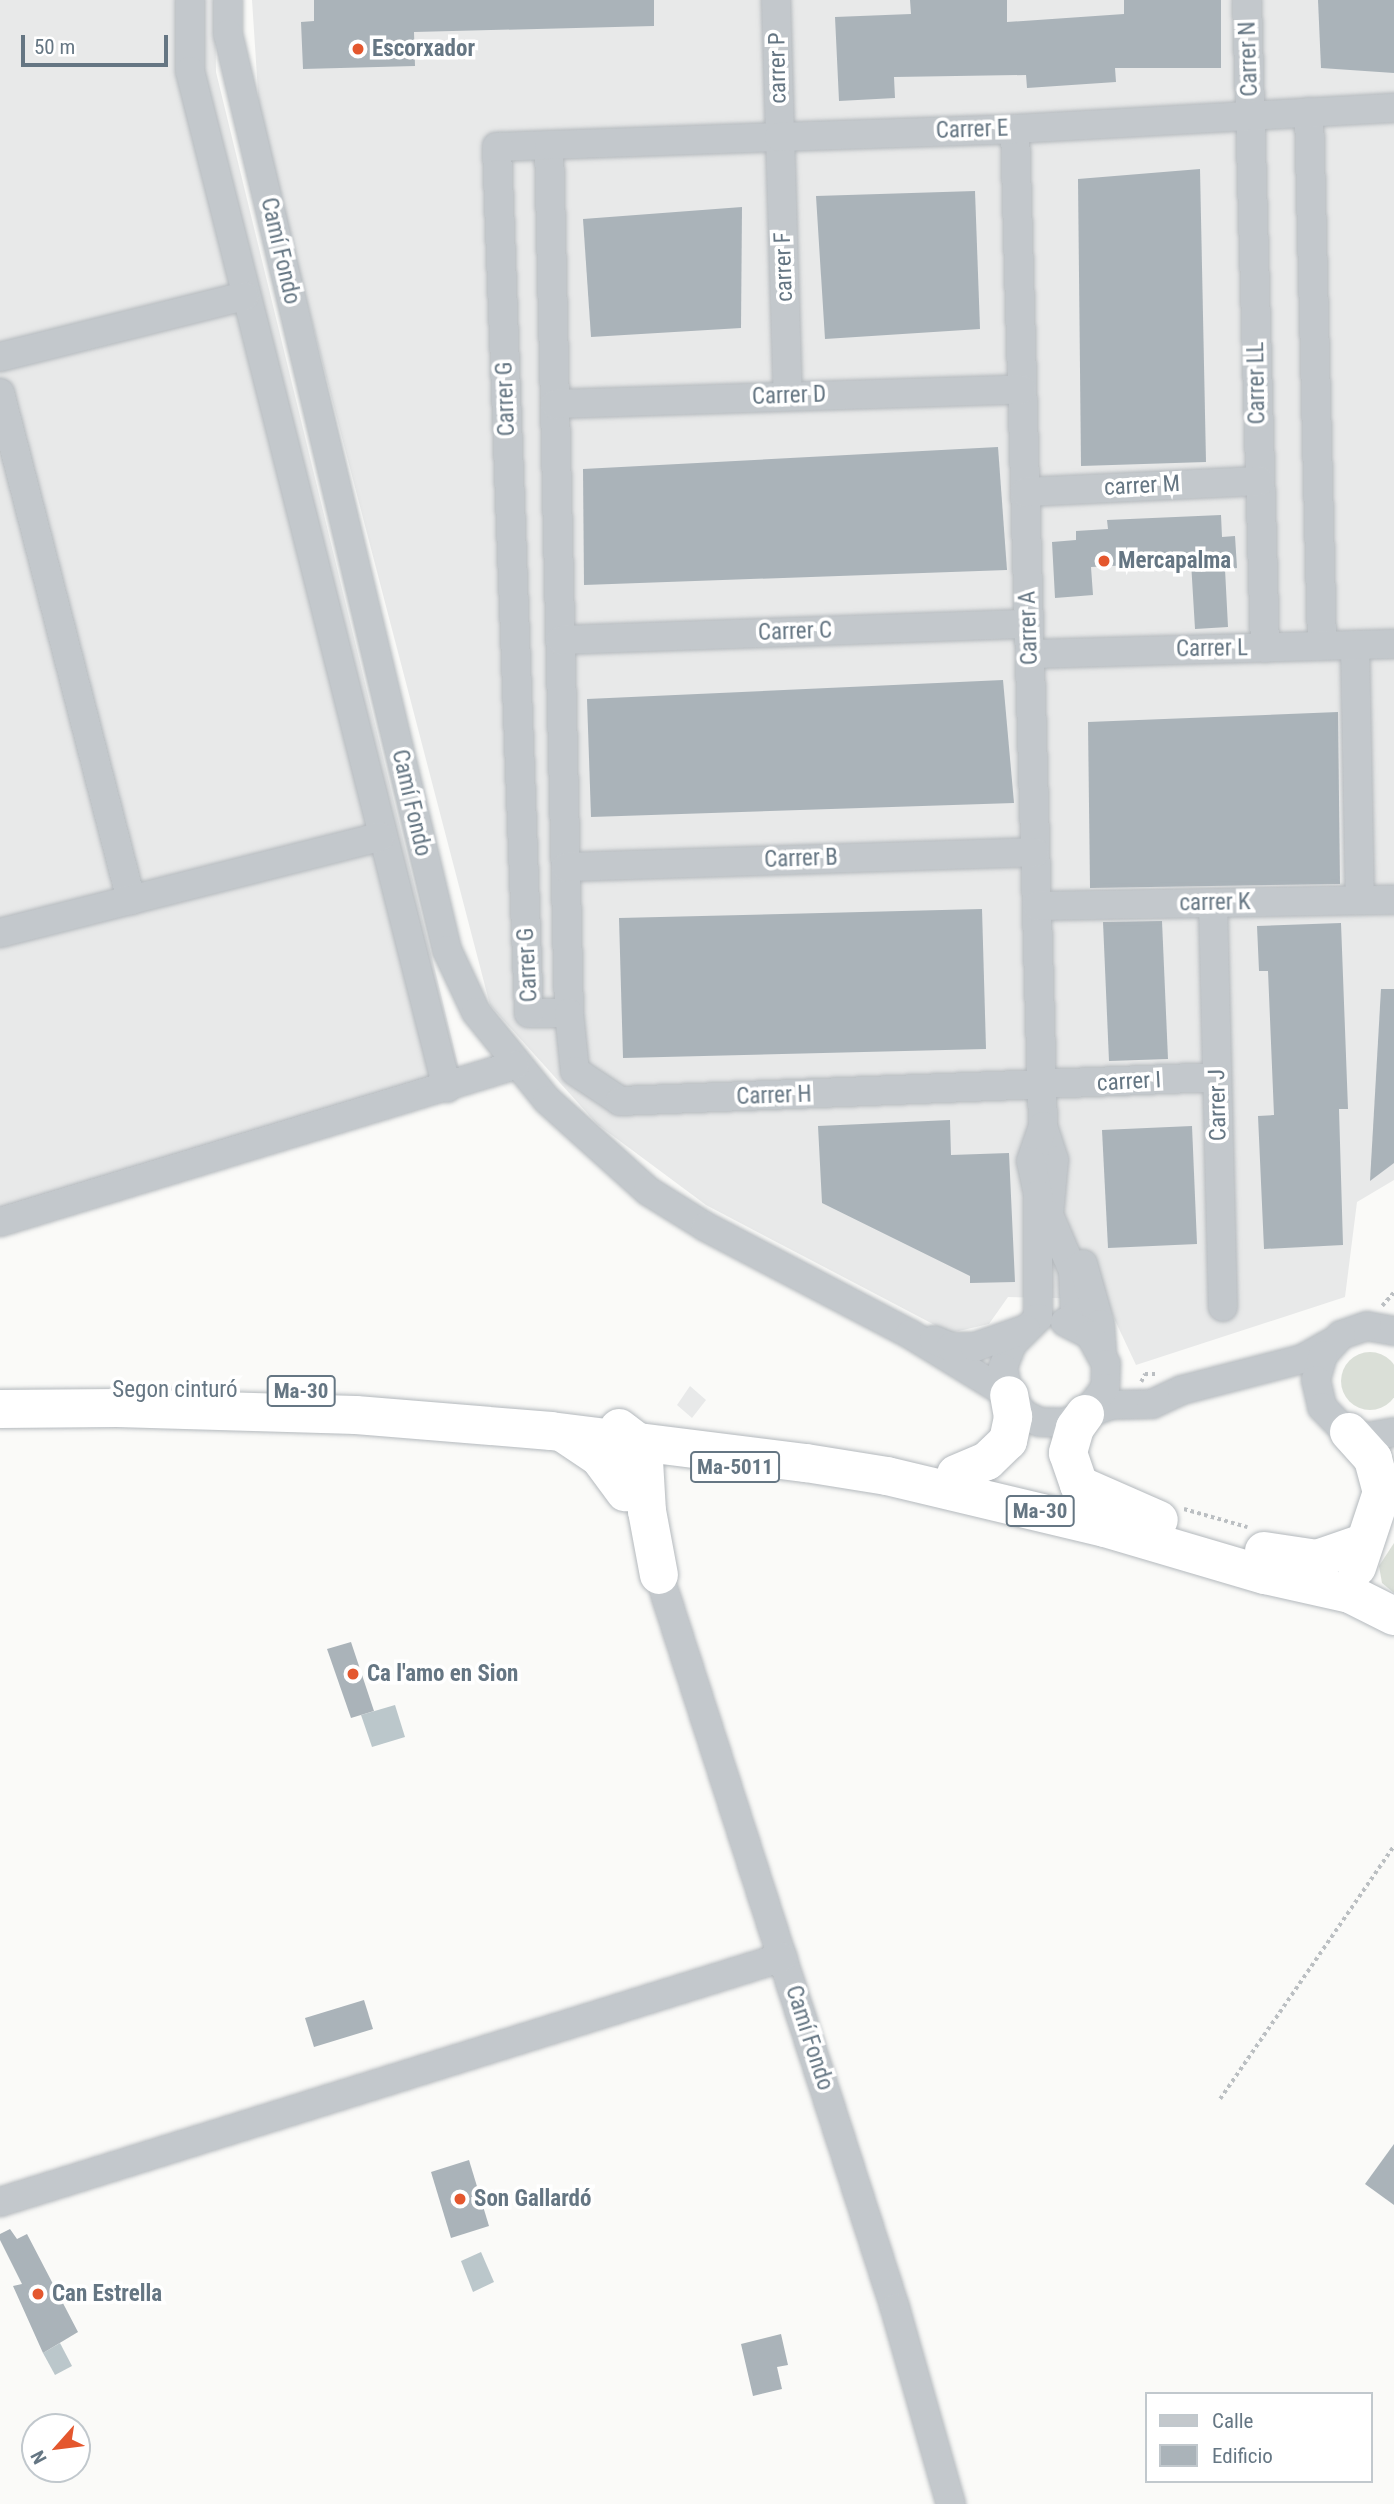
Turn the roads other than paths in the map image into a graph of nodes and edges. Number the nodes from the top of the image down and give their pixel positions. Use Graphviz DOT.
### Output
graph roads {
  1 [pos="190,0"];
  2 [pos="228,0"];
  3 [pos="776,0"];
  4 [pos="1247,0"];
  5 [pos="1394,108"];
  6 [pos="1309,112"];
  7 [pos="1251,117"];
  8 [pos="1015,129"];
  9 [pos="779,137"];
  10 [pos="549,145"];
  11 [pos="244,296"];
  12 [pos="0,357"];
  13 [pos="1022,388"];
  14 [pos="0,393"];
  15 [pos="788,396"];
  16 [pos="555,404"];
  17 [pos="1260,481"];
  18 [pos="1025,492"];
  19 [pos="1029,624"];
  20 [pos="561,640"];
  21 [pos="1394,644"];
  22 [pos="1322,645"];
  23 [pos="1355,645"];
  24 [pos="1265,648"];
  25 [pos="1030,654"];
  26 [pos="380,837"];
  27 [pos="1035,852"];
  28 [pos="566,867"];
  29 [pos="131,900"];
  30 [pos="1360,900"];
  31 [pos="1394,900"];
  32 [pos="1213,903"];
  33 [pos="1037,906"];
  34 [pos="0,933"];
  35 [pos="569,1013"];
  36 [pos="515,1065"];
  37 [pos="1217,1077"];
  38 [pos="1042,1087"];
  39 [pos="447,1088"];
  40 [pos="1043,1176"];
  41 [pos="0,1222"];
  42 [pos="1223,1307"];
  43 [pos="1383,1320"];
  44 [pos="1032,1326"];
  45 [pos="1079,1327"];
  46 [pos="910,1334"];
  47 [pos="1334,1340"];
  48 [pos="991,1342"];
  49 [pos="1103,1355"];
  50 [pos="1244,1375"];
  51 [pos="1176,1381"];
  52 [pos="269,1390"];
  53 [pos="0,1395"];
  54 [pos="1009,1395"];
  55 [pos="0,1409"];
  56 [pos="1085,1414"];
  57 [pos="1338,1423"];
  58 [pos="551,1431"];
  59 [pos="1394,1432"];
  60 [pos="1394,1438"];
  61 [pos="651,1443"];
  62 [pos="841,1460"];
  63 [pos="1394,1465"];
  64 [pos="956,1474"];
  65 [pos="636,1498"];
  66 [pos="1158,1511"];
  67 [pos="1375,1533"];
  68 [pos="659,1575"];
  69 [pos="1384,1610"];
  70 [pos="783,1957"];
  71 [pos="0,2202"];
  72 [pos="951,2504"];
  1 -- 11 [label="street"];
  2 -- 36 [label="street, Camí Fondo"];
  3 -- 9 [label="street, carrer P"];
  4 -- 7 [label="street, Carrer N"];
  5 -- 6 [label="street, Carrer E"];
  6 -- 7 [label="street, Carrer E"];
  6 -- 22 [label="street"];
  7 -- 8 [label="street, Carrer E"];
  7 -- 17 [label="street, Carrer LL"];
  8 -- 9 [label="street, Carrer E"];
  8 -- 13 [label="street, Carrer A"];
  9 -- 10 [label="street, Carrer E"];
  9 -- 15 [label="street, carrer F"];
  10 -- 16 [label="street, Carrer G"];
  10 -- 35 [label="street, Carrer G"];
  11 -- 12 [label="street"];
  11 -- 26 [label="street"];
  13 -- 15 [label="street, Carrer D"];
  13 -- 18 [label="street, Carrer A"];
  14 -- 29 [label="street"];
  15 -- 16 [label="street, Carrer D"];
  16 -- 20 [label="street, Carrer G"];
  17 -- 18 [label="street, carrer M"];
  17 -- 24 [label="street, Carrer LL"];
  18 -- 19 [label="street, Carrer A"];
  19 -- 20 [label="street, Carrer C"];
  19 -- 25 [label="street, Carrer A"];
  20 -- 28 [label="street, Carrer G"];
  21 -- 23 [label="street, Carrer L"];
  22 -- 23 [label="street, Carrer L"];
  22 -- 24 [label="street, Carrer L"];
  23 -- 30 [label="street"];
  24 -- 25 [label="street, Carrer L"];
  25 -- 27 [label="street, Carrer A"];
  26 -- 29 [label="street"];
  26 -- 39 [label="street"];
  27 -- 28 [label="street, Carrer B"];
  27 -- 33 [label="street, Carrer A"];
  28 -- 35 [label="street, Carrer G"];
  29 -- 34 [label="street"];
  30 -- 31 [label="street, carrer K"];
  30 -- 32 [label="street, carrer K"];
  32 -- 33 [label="street, carrer K"];
  32 -- 37 [label="street, Carrer J"];
  33 -- 38 [label="street, Carrer A"];
  35 -- 38 [label="street, Carrer H"];
  36 -- 39 [label="street"];
  36 -- 46 [label="street, Camí Fondo"];
  37 -- 38 [label="street, carrer I"];
  37 -- 42 [label="street, Carrer J"];
  38 -- 40 [label="street, Carrer A"];
  39 -- 41 [label="street"];
  40 -- 44 [label="street"];
  40 -- 45 [label="street"];
  40 -- 48 [label="street"];
  40 -- 49 [label="street"];
  43 -- 47 [label="street"];
  44 -- 45 [label="street"];
  44 -- 48 [label="street"];
  44 -- 54 [label="street"];
  45 -- 49 [label="street"];
  46 -- 48 [label="street"];
  46 -- 54 [label="street"];
  47 -- 50 [label="street"];
  47 -- 57 [label="street"];
  49 -- 51 [label="street"];
  49 -- 56 [label="street"];
  50 -- 51 [label="street"];
  50 -- 57 [label="street"];
  51 -- 56 [label="street"];
  52 -- 53 [label="highway, Segon cinturó / Ma-30"];
  52 -- 61 [label="highway"];
  52 -- 62 [label="highway, Segon cinturó / Ma-30"];
  54 -- 56 [label="street"];
  54 -- 64 [label="highway"];
  55 -- 58 [label="highway, Segon cinturó"];
  56 -- 66 [label="highway"];
  57 -- 59 [label="street"];
  57 -- 67 [label="highway, Ma-30"];
  58 -- 61 [label="highway, Segon cinturó"];
  58 -- 65 [label="highway"];
  60 -- 63 [label="highway"];
  61 -- 62 [label="highway, Ma-30"];
  61 -- 65 [label="highway"];
  62 -- 64 [label="highway, Ma-30"];
  62 -- 65 [label="highway, Ma-5011"];
  62 -- 69 [label="highway, Ma-30"];
  64 -- 66 [label="highway, Ma-30"];
  65 -- 68 [label="highway"];
  66 -- 67 [label="highway, Ma-30"];
  67 -- 69 [label="highway, Ma-30"];
  68 -- 70 [label="street, Camí Fondo"];
  70 -- 71 [label="street"];
  70 -- 72 [label="street, Camí Fondo"];
}
